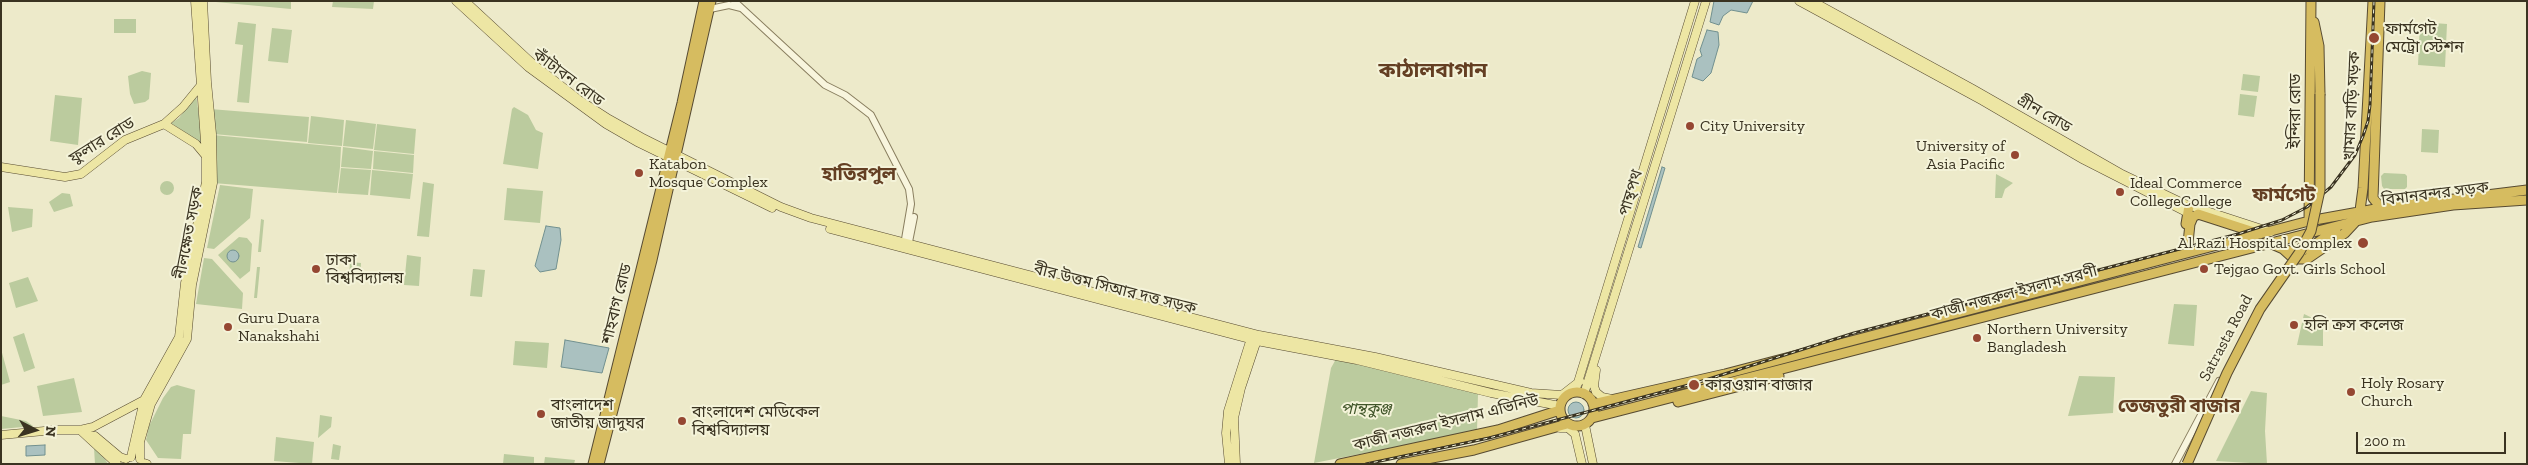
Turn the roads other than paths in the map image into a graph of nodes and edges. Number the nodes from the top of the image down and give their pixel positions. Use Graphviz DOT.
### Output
graph roads {
  1 [pos="195,1"];
  2 [pos="203,1"];
  3 [pos="456,1"];
  4 [pos="466,1"];
  5 [pos="734,1"];
  6 [pos="1695,1"];
  7 [pos="1706,1"];
  8 [pos="1799,1"];
  9 [pos="1812,1"];
  10 [pos="2311,1"];
  11 [pos="2373,1"];
  12 [pos="2380,1"];
  13 [pos="708,4"];
  14 [pos="742,8"];
  15 [pos="2311,11"];
  16 [pos="203,85"];
  17 [pos="164,124"];
  18 [pos="210,156"];
  19 [pos="673,156"];
  20 [pos="1,167"];
  21 [pos="2527,190"];
  22 [pos="2527,200"];
  23 [pos="2420,206"];
  24 [pos="2381,208"];
  25 [pos="2188,209"];
  26 [pos="2361,212"];
  27 [pos="2309,221"];
  28 [pos="2357,221"];
  29 [pos="2338,227"];
  30 [pos="2271,232"];
  31 [pos="2260,234"];
  32 [pos="2267,242"];
  33 [pos="905,246"];
  34 [pos="2283,250"];
  35 [pos="195,252"];
  36 [pos="2184,253"];
  37 [pos="2297,259"];
  38 [pos="1626,260"];
  39 [pos="1255,337"];
  40 [pos="1580,381"];
  41 [pos="1493,384"];
  42 [pos="1505,392"];
  43 [pos="1491,393"];
  44 [pos="1580,393"];
  45 [pos="1614,399"];
  46 [pos="144,400"];
  47 [pos="151,404"];
  48 [pos="1593,404"];
  49 [pos="1560,408"];
  50 [pos="1585,423"];
  51 [pos="1567,424"];
  52 [pos="1555,428"];
  53 [pos="84,433"];
  54 [pos="1,435"];
  55 [pos="126,460"];
  56 [pos="144,462"];
  57 [pos="117,464"];
  58 [pos="593,464"];
  59 [pos="599,464"];
  60 [pos="1229,464"];
  61 [pos="1236,464"];
  62 [pos="1340,464"];
  63 [pos="1401,464"];
  64 [pos="1584,464"];
  65 [pos="1593,464"];
  66 [pos="2175,464"];
  67 [pos="2187,464"];
  1 -- 16 [label="main road, নীলক্ষেত সড়ক"];
  2 -- 16 [label="main road, নীলক্ষেত সড়ক"];
  3 -- 19 [label="main road, কাঁটাবন রোড"];
  4 -- 19 [label="main road, কাঁটাবন রোড"];
  5 -- 14 [label="street"];
  6 -- 40 [label="main road, পান্থপথ"];
  7 -- 38 [label="main road, পান্থপথ"];
  8 -- 25 [label="main road, গ্রীন রোড"];
  9 -- 25 [label="main road, গ্রীন রোড"];
  10 -- 15 [label="highway, ইন্দিরা রোড"];
  11 -- 26 [label="highway, খামার বাড়ি সড়ক"];
  12 -- 24 [label="highway"];
  13 -- 14 [label="street"];
  13 -- 19 [label="highway"];
  14 -- 33 [label="street"];
  15 -- 27 [label="highway, ইন্দিরা রোড"];
  15 -- 67 [label="highway, bridge"];
  16 -- 17 [label="main road, ফুলার রোড"];
  16 -- 18 [label="main road, নীলক্ষেত সড়ক"];
  17 -- 18 [label="main road"];
  17 -- 20 [label="main road, ফুলার রোড"];
  18 -- 35 [label="main road, নীলক্ষেত সড়ক"];
  19 -- 33 [label="main road"];
  19 -- 58 [label="highway, শাহবাগ রোড"];
  19 -- 59 [label="highway, শাহবাগ রোড"];
  21 -- 23 [label="highway, বিমানবন্দর সড়ক"];
  22 -- 23 [label="highway, বিমানবন্দর সড়ক"];
  23 -- 24 [label="highway, বিমানবন্দর সড়ক"];
  23 -- 28 [label="highway, বিমানবন্দর সড়ক"];
  24 -- 26 [label="highway, বিমানবন্দর সড়ক"];
  25 -- 30 [label="main road, গ্রীন রোড"];
  25 -- 36 [label="highway"];
  26 -- 27 [label="highway, বিমানবন্দর সড়ক"];
  26 -- 28 [label="highway, বিমানবন্দর সড়ক"];
  27 -- 30 [label="highway, কাজী নজরুল ইসলাম সরণী"];
  28 -- 29 [label="highway, কাজী নজরুল ইসলাম সরণী"];
  28 -- 37 [label="highway"];
  29 -- 32 [label="highway, কাজী নজরুল ইসলাম সরণী"];
  29 -- 34 [label="highway"];
  30 -- 31 [label="highway, কাজী নজরুল ইসলাম সরণী"];
  31 -- 36 [label="highway, কাজী নজরুল ইসলাম সরণী"];
  31 -- 36 [label="highway"];
  32 -- 34 [label="highway"];
  32 -- 50 [label="highway, কাজী নজরুল ইসলাম সরণী"];
  33 -- 39 [label="main road"];
  34 -- 37 [label="highway"];
  35 -- 46 [label="main road, নীলক্ষেত সড়ক"];
  35 -- 47 [label="main road, নীলক্ষেত সড়ক"];
  36 -- 45 [label="highway, কাজী নজরুল ইসলাম সরণী"];
  37 -- 66 [label="street, Satrasta Road"];
  38 -- 44 [label="main road, পান্থপথ"];
  38 -- 45 [label="main road"];
  39 -- 41 [label="main road"];
  39 -- 43 [label="main road"];
  39 -- 60 [label="main road"];
  39 -- 61 [label="main road"];
  40 -- 42 [label="main road"];
  40 -- 44 [label="main road, পান্থপথ"];
  41 -- 42 [label="main road"];
  41 -- 43 [label="main road"];
  42 -- 43 [label="main road"];
  42 -- 49 [label="main road"];
  44 -- 48 [label="highway"];
  44 -- 49 [label="highway"];
  45 -- 48 [label="highway, কাজী নজরুল ইসলাম সরণী"];
  46 -- 47 [label="main road"];
  46 -- 53 [label="main road"];
  46 -- 55 [label="main road, নীলক্ষেত সড়ক"];
  47 -- 56 [label="main road, নীলক্ষেত সড়ক"];
  48 -- 50 [label="highway"];
  49 -- 51 [label="highway"];
  49 -- 62 [label="highway, কাজী নজরুল ইসলাম এভিনিউ"];
  50 -- 51 [label="highway"];
  50 -- 64 [label="main road"];
  50 -- 65 [label="main road"];
  51 -- 52 [label="highway"];
  52 -- 63 [label="highway"];
  52 -- 64 [label="main road"];
  53 -- 54 [label="main road"];
  53 -- 55 [label="main road"];
  53 -- 57 [label="main road"];
  55 -- 56 [label="main road"];
}
